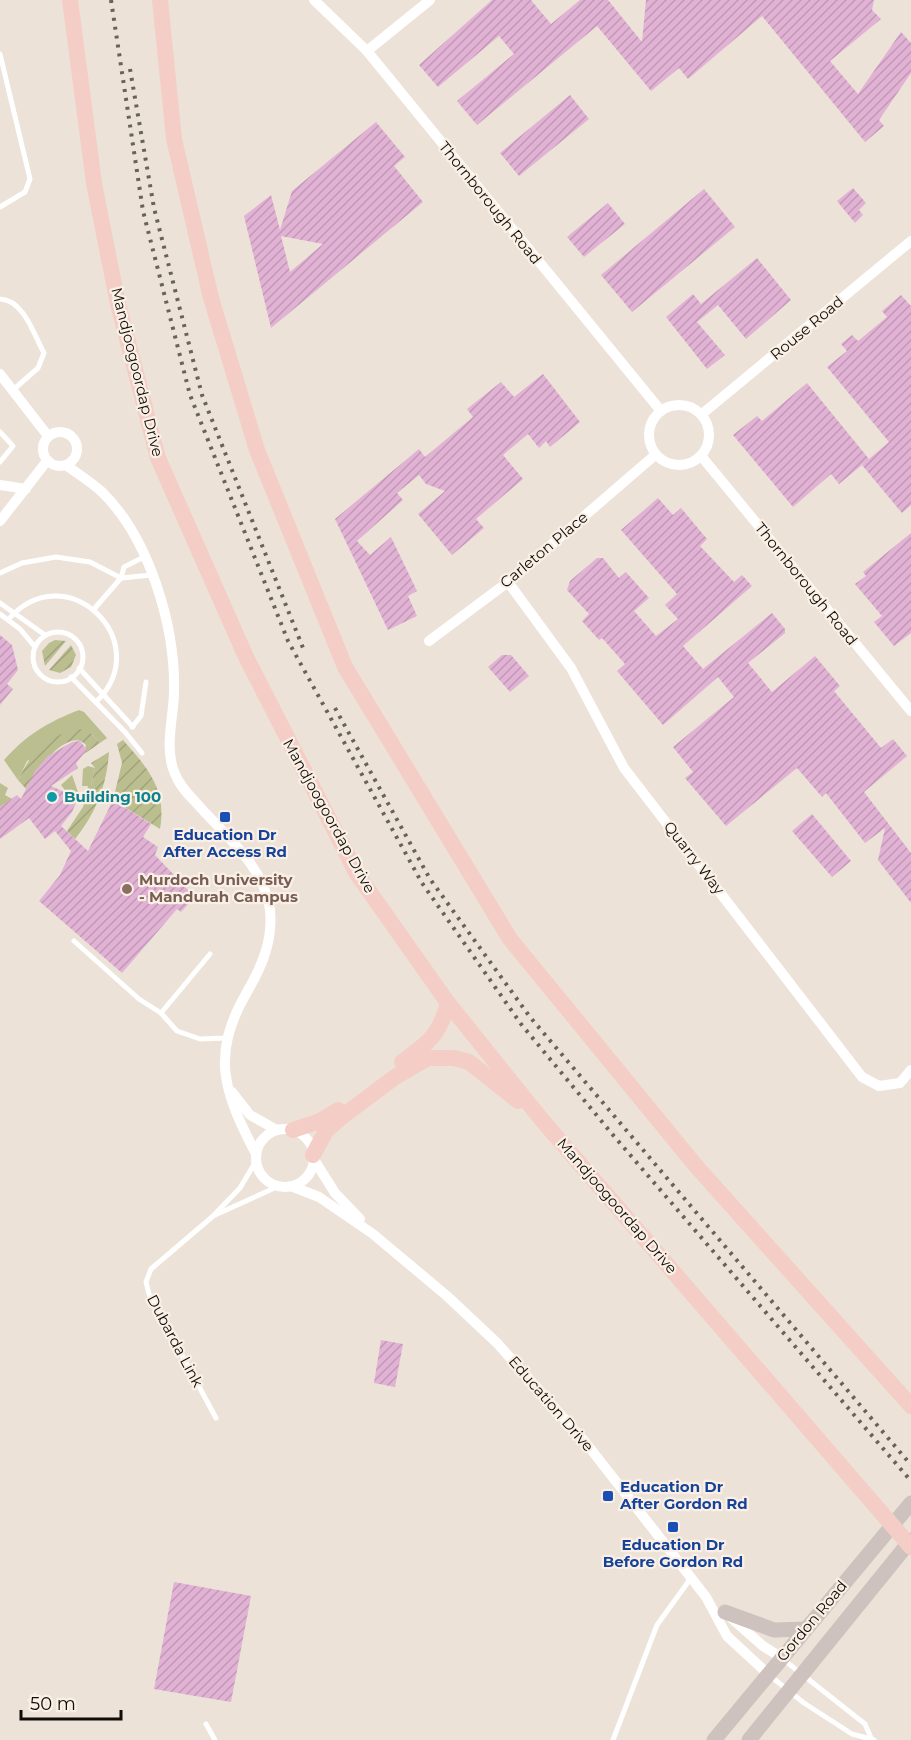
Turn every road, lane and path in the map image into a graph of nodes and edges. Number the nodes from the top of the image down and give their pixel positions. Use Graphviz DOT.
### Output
graph roads {
  1 [pos="70,0"];
  2 [pos="160,0"];
  3 [pos="314,0"];
  4 [pos="430,0"];
  5 [pos="367,51"];
  6 [pos="0,54"];
  7 [pos="0,207"];
  8 [pos="911,242"];
  9 [pos="0,299"];
  10 [pos="0,374"];
  11 [pos="13,390"];
  12 [pos="661,411"];
  13 [pos="702,414"];
  14 [pos="0,432"];
  15 [pos="48,436"];
  16 [pos="655,455"];
  17 [pos="702,457"];
  18 [pos="47,460"];
  19 [pos="0,462"];
  20 [pos="66,465"];
  21 [pos="0,484"];
  22 [pos="26,489"];
  23 [pos="0,521"];
  24 [pos="144,557"];
  25 [pos="0,573"];
  26 [pos="152,575"];
  27 [pos="121,578"];
  28 [pos="508,582"];
  29 [pos="0,603"];
  30 [pos="94,609"];
  31 [pos="14,613"];
  32 [pos="0,614"];
  33 [pos="8,620"];
  34 [pos="45,635"];
  35 [pos="429,641"];
  36 [pos="35,646"];
  37 [pos="79,668"];
  38 [pos="71,677"];
  39 [pos="147,682"];
  40 [pos="103,695"];
  41 [pos="97,701"];
  42 [pos="911,711"];
  43 [pos="133,727"];
  44 [pos="126,732"];
  45 [pos="142,753"];
  46 [pos="74,941"];
  47 [pos="210,954"];
  48 [pos="448,1004"];
  49 [pos="161,1013"];
  50 [pos="226,1038"];
  51 [pos="911,1070"];
  52 [pos="228,1087"];
  53 [pos="542,1120"];
  54 [pos="285,1130"];
  55 [pos="313,1156"];
  56 [pos="256,1157"];
  57 [pos="279,1186"];
  58 [pos="291,1186"];
  59 [pos="212,1217"];
  60 [pos="373,1234"];
  61 [pos="911,1406"];
  62 [pos="216,1418"];
  63 [pos="911,1503"];
  64 [pos="911,1540"];
  65 [pos="911,1547"];
  66 [pos="691,1578"];
  67 [pos="706,1597"];
  68 [pos="725,1612"];
  69 [pos="805,1629"];
  70 [pos="782,1658"];
  71 [pos="802,1673"];
  72 [pos="768,1674"];
  73 [pos="788,1690"];
  74 [pos="206,1724"];
  75 [pos="872,1739"];
  76 [pos="214,1740"];
  77 [pos="612,1740"];
  78 [pos="714,1740"];
  79 [pos="749,1740"];
  1 -- 48 [label="highway, Mandjoogoordap Drive"];
  2 -- 61 [label="highway"];
  3 -- 5 [label="street, Thornborough Road"];
  4 -- 5 [label="street"];
  5 -- 12 [label="street, Thornborough Road"];
  6 -- 7 [label="lane"];
  8 -- 13 [label="street, Rouse Road"];
  9 -- 11 [label="lane"];
  10 -- 11 [label="street"];
  11 -- 15 [label="street"];
  12 -- 13 [label="street"];
  12 -- 16 [label="street"];
  13 -- 17 [label="street"];
  14 -- 19 [label="lane"];
  15 -- 18 [label="street"];
  15 -- 20 [label="street"];
  16 -- 17 [label="street"];
  16 -- 28 [label="street, Carleton Place"];
  17 -- 42 [label="street, Thornborough Road"];
  18 -- 20 [label="street"];
  18 -- 22 [label="street"];
  20 -- 24 [label="street"];
  21 -- 22 [label="street"];
  22 -- 23 [label="street"];
  24 -- 26 [label="street"];
  24 -- 27 [label="lane"];
  25 -- 27 [label="lane"];
  26 -- 27 [label="lane"];
  26 -- 50 [label="street"];
  27 -- 30 [label="lane"];
  28 -- 35 [label="street, Carleton Place"];
  28 -- 51 [label="street, Quarry Way"];
  29 -- 31 [label="lane"];
  30 -- 31 [label="lane"];
  30 -- 40 [label="lane"];
  31 -- 33 [label="lane"];
  31 -- 34 [label="lane"];
  32 -- 33 [label="lane"];
  33 -- 36 [label="lane"];
  34 -- 36 [label="lane"];
  34 -- 37 [label="lane"];
  36 -- 38 [label="lane"];
  37 -- 38 [label="lane"];
  37 -- 40 [label="lane"];
  38 -- 41 [label="lane"];
  39 -- 43 [label="lane"];
  40 -- 41 [label="lane"];
  40 -- 43 [label="lane"];
  41 -- 44 [label="lane"];
  43 -- 44 [label="lane"];
  44 -- 45 [label="lane"];
  46 -- 49 [label="lane"];
  47 -- 49 [label="lane"];
  48 -- 53 [label="highway, Mandjoogoordap Drive"];
  48 -- 54 [label="highway"];
  49 -- 50 [label="lane"];
  50 -- 52 [label="street"];
  52 -- 54 [label="street"];
  52 -- 56 [label="street"];
  53 -- 55 [label="highway"];
  53 -- 65 [label="highway, Mandjoogoordap Drive"];
  54 -- 55 [label="street"];
  54 -- 56 [label="street"];
  55 -- 58 [label="street"];
  55 -- 60 [label="street, Education Drive"];
  56 -- 57 [label="street"];
  56 -- 59 [label="lane, Dubarda Link"];
  57 -- 58 [label="street"];
  57 -- 59 [label="lane, Dubarda Link"];
  58 -- 60 [label="street, Education Drive"];
  59 -- 62 [label="lane, Dubarda Link"];
  60 -- 66 [label="street, Education Drive"];
  63 -- 69 [label="main road, Gordon Road"];
  64 -- 71 [label="main road, Gordon Road"];
  66 -- 67 [label="street, Education Drive"];
  66 -- 77 [label="lane"];
  67 -- 68 [label="street, Education Drive"];
  67 -- 72 [label="street, Education Drive"];
  68 -- 69 [label="main road"];
  68 -- 70 [label="street, Education Drive"];
  69 -- 70 [label="main road, Gordon Road"];
  70 -- 71 [label="lane"];
  70 -- 72 [label="main road, Gordon Road"];
  71 -- 73 [label="main road, Gordon Road"];
  71 -- 75 [label="lane"];
  72 -- 73 [label="lane"];
  72 -- 78 [label="main road, Gordon Road"];
  73 -- 75 [label="lane"];
  73 -- 79 [label="main road, Gordon Road"];
  74 -- 76 [label="lane"];
}
